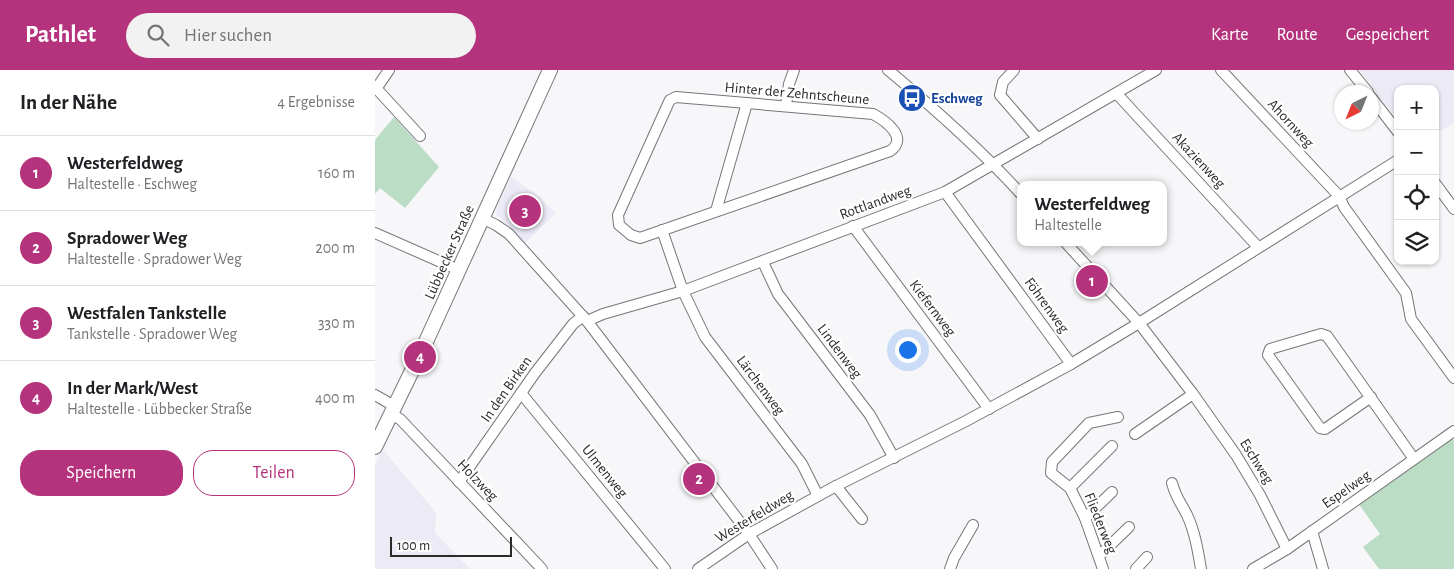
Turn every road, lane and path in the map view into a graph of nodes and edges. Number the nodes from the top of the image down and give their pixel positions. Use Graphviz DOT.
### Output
graph roads {
  1 [pos="389,70"];
  2 [pos="549,70"];
  3 [pos="794,70"];
  4 [pos="888,70"];
  5 [pos="1014,70"];
  6 [pos="1156,70"];
  7 [pos="1221,70"];
  8 [pos="1350,70"];
  9 [pos="1362,85"];
  10 [pos="376,88"];
  11 [pos="1117,94"];
  12 [pos="747,103"];
  13 [pos="786,105"];
  14 [pos="1379,107"];
  15 [pos="1396,130"];
  16 [pos="420,136"];
  17 [pos="1037,139"];
  18 [pos="1394,162"];
  19 [pos="993,163"];
  20 [pos="1439,188"];
  21 [pos="1017,190"];
  22 [pos="945,192"];
  23 [pos="1339,196"];
  24 [pos="1454,208"];
  25 [pos="716,211"];
  26 [pos="482,218"];
  27 [pos="853,226"];
  28 [pos="662,230"];
  29 [pos="375,233"];
  30 [pos="1069,246"];
  31 [pos="1258,247"];
  32 [pos="763,262"];
  33 [pos="459,270"];
  34 [pos="683,291"];
  35 [pos="585,318"];
  36 [pos="1139,323"];
  37 [pos="1071,364"];
  38 [pos="1454,378"];
  39 [pos="521,393"];
  40 [pos="375,394"];
  41 [pos="1193,394"];
  42 [pos="1371,397"];
  43 [pos="989,409"];
  44 [pos="394,410"];
  45 [pos="1118,416"];
  46 [pos="1454,431"];
  47 [pos="1135,434"];
  48 [pos="1112,446"];
  49 [pos="375,447"];
  50 [pos="894,458"];
  51 [pos="1414,459"];
  52 [pos="459,482"];
  53 [pos="1172,484"];
  54 [pos="836,486"];
  55 [pos="1071,488"];
  56 [pos="1112,492"];
  57 [pos="818,496"];
  58 [pos="1085,518"];
  59 [pos="862,520"];
  60 [pos="973,524"];
  61 [pos="1129,526"];
  62 [pos="1312,531"];
  63 [pos="749,534"];
  64 [pos="1287,549"];
  65 [pos="1099,556"];
  66 [pos="1147,558"];
  67 [pos="712,565"];
  68 [pos="542,569"];
  69 [pos="665,569"];
  70 [pos="698,569"];
  71 [pos="772,569"];
  72 [pos="950,569"];
  73 [pos="1103,569"];
  74 [pos="1136,569"];
  75 [pos="1201,569"];
  76 [pos="1253,569"];
  77 [pos="1323,569"];
  1 -- 10 [label="street"];
  2 -- 26 [label="street, Lübbecker Straße"];
  3 -- 13 [label="street"];
  4 -- 19 [label="street"];
  5 -- 17 [label="street"];
  6 -- 11 [label="street, Rottlandweg"];
  7 -- 23 [label="street, Ahornweg"];
  8 -- 9 [label="street"];
  10 -- 16 [label="street"];
  11 -- 17 [label="street, Rottlandweg"];
  11 -- 31 [label="street, Akazienweg"];
  12 -- 13 [label="street, Hinter der Zehntscheune"];
  12 -- 25 [label="street"];
  12 -- 28 [label="street, Hinter der Zehntscheune"];
  13 -- 25 [label="street, Hinter der Zehntscheune"];
  14 -- 15 [label="street"];
  17 -- 19 [label="street, Rottlandweg"];
  18 -- 23 [label="street, Westerfeldweg"];
  19 -- 21 [label="street"];
  19 -- 22 [label="street, Rottlandweg"];
  20 -- 24 [label="street"];
  22 -- 27 [label="street, Rottlandweg"];
  22 -- 37 [label="street, Föhrenweg"];
  23 -- 31 [label="street, Westerfeldweg"];
  23 -- 38 [label="street, Ahornweg"];
  25 -- 28 [label="street, Hinter der Zehntscheune"];
  26 -- 33 [label="street, Lübbecker Straße"];
  26 -- 35 [label="street"];
  27 -- 32 [label="street, Rottlandweg"];
  27 -- 43 [label="street, Kiefernweg"];
  28 -- 34 [label="street, Lärchenweg"];
  29 -- 33 [label="street"];
  30 -- 36 [label="street, Eschweg"];
  31 -- 36 [label="street, Westerfeldweg"];
  32 -- 34 [label="street, Rottlandweg"];
  32 -- 50 [label="street, Lindenweg"];
  33 -- 44 [label="street, Lübbecker Straße"];
  34 -- 35 [label="street, Rottlandweg"];
  34 -- 57 [label="street, Lärchenweg"];
  35 -- 39 [label="street, In den Birken"];
  35 -- 63 [label="street"];
  36 -- 37 [label="street, Westerfeldweg"];
  36 -- 41 [label="street, Eschweg"];
  37 -- 43 [label="street, Westerfeldweg"];
  39 -- 52 [label="street, In den Birken"];
  39 -- 69 [label="street, Ulmenweg"];
  40 -- 44 [label="street, Holzweg"];
  41 -- 47 [label="street"];
  41 -- 64 [label="street, Eschweg"];
  42 -- 42 [label="street"];
  42 -- 51 [label="street"];
  43 -- 50 [label="street, Westerfeldweg"];
  44 -- 49 [label="street, Lübbecker Straße"];
  44 -- 52 [label="street, Holzweg"];
  45 -- 55 [label="street, Fliederweg"];
  46 -- 51 [label="street, Espelweg"];
  48 -- 55 [label="street"];
  50 -- 54 [label="street, Westerfeldweg"];
  51 -- 62 [label="street, Espelweg"];
  52 -- 68 [label="street, Holzweg"];
  53 -- 75 [label="street"];
  54 -- 57 [label="street, Westerfeldweg"];
  54 -- 59 [label="street"];
  55 -- 58 [label="street, Fliederweg"];
  56 -- 58 [label="street"];
  57 -- 63 [label="street, Westerfeldweg"];
  58 -- 65 [label="street, Fliederweg"];
  60 -- 72 [label="street"];
  61 -- 65 [label="street"];
  62 -- 64 [label="street, Espelweg"];
  62 -- 77 [label="street"];
  63 -- 67 [label="street, Westerfeldweg"];
  63 -- 71 [label="street"];
  64 -- 76 [label="street, Espelweg"];
  65 -- 73 [label="street, Fliederweg"];
  66 -- 74 [label="street"];
  67 -- 70 [label="street, Westerfeldweg"];
}
